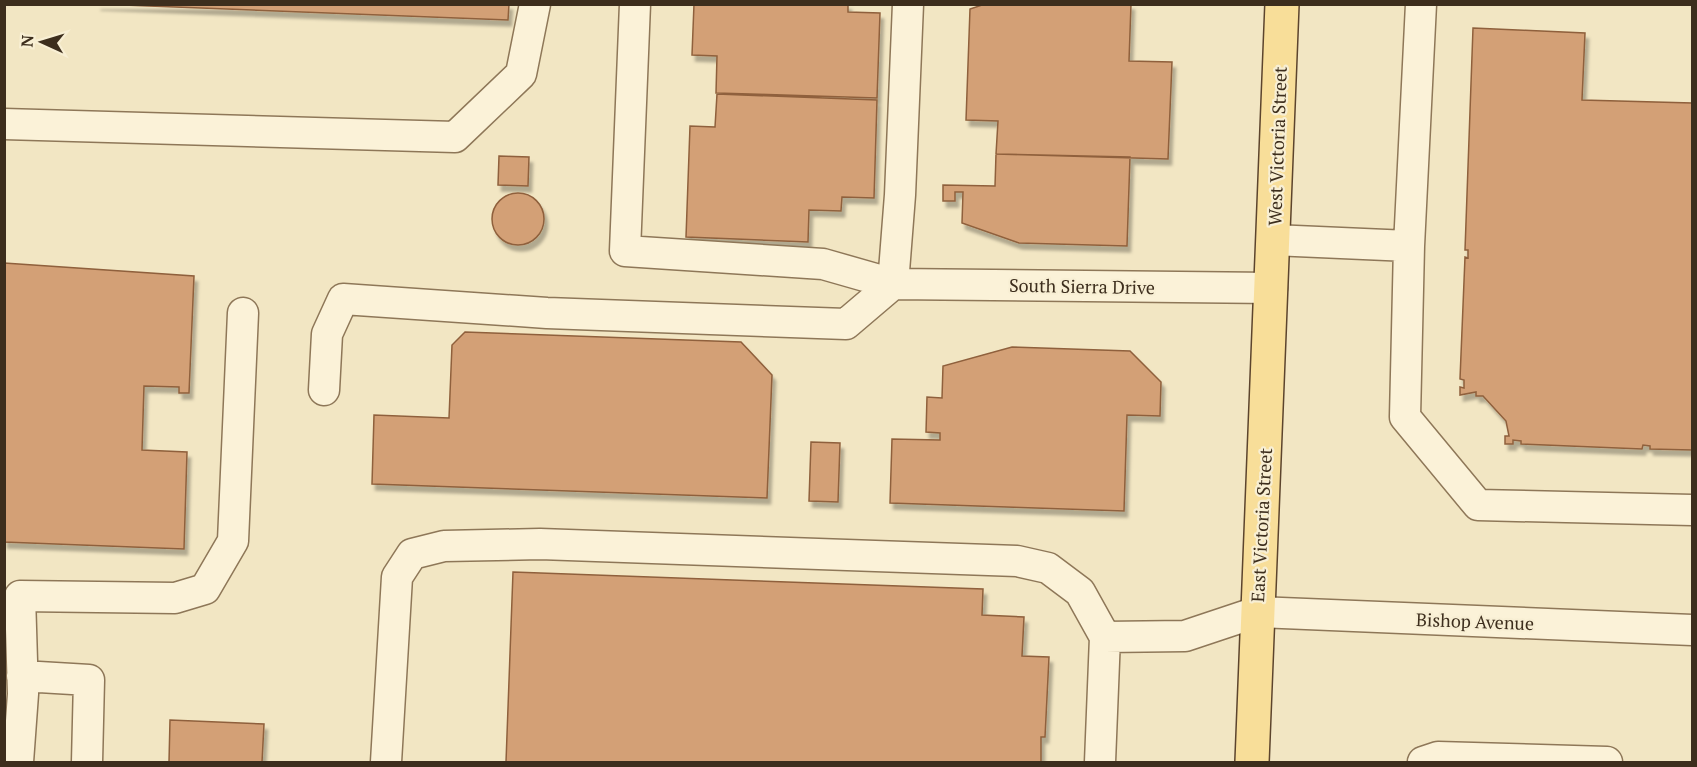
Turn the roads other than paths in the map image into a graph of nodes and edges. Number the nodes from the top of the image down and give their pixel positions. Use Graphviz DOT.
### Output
graph roads {
  1 [pos="535,4"];
  2 [pos="635,4"];
  3 [pos="908,4"];
  4 [pos="1282,4"];
  5 [pos="1421,4"];
  6 [pos="4,124"];
  7 [pos="1273,240"];
  8 [pos="1409,246"];
  9 [pos="893,284"];
  10 [pos="1272,288"];
  11 [pos="243,313"];
  12 [pos="324,390"];
  13 [pos="1692,510"];
  14 [pos="12,596"];
  15 [pos="1257,612"];
  16 [pos="1692,630"];
  17 [pos="1105,637"];
  18 [pos="16,677"];
  19 [pos="18,762"];
  20 [pos="87,762"];
  21 [pos="386,762"];
  22 [pos="1100,762"];
  23 [pos="1252,762"];
  24 [pos="1423,762"];
  25 [pos="1607,762"];
  1 -- 6 [label="street"];
  2 -- 9 [label="street, South Sierra Drive"];
  3 -- 9 [label="street"];
  4 -- 7 [label="main road, West Victoria Street"];
  5 -- 8 [label="street"];
  7 -- 8 [label="street"];
  7 -- 10 [label="main road, West Victoria Street"];
  8 -- 13 [label="street"];
  9 -- 10 [label="street, South Sierra Drive"];
  9 -- 12 [label="street"];
  10 -- 15 [label="main road, East Victoria Street"];
  11 -- 14 [label="street"];
  14 -- 18 [label="street"];
  15 -- 16 [label="street, Bishop Avenue"];
  15 -- 17 [label="street"];
  15 -- 23 [label="main road, East Victoria Street"];
  17 -- 21 [label="street"];
  17 -- 22 [label="street"];
  18 -- 19 [label="street"];
  18 -- 20 [label="street"];
  24 -- 25 [label="street"];
}
